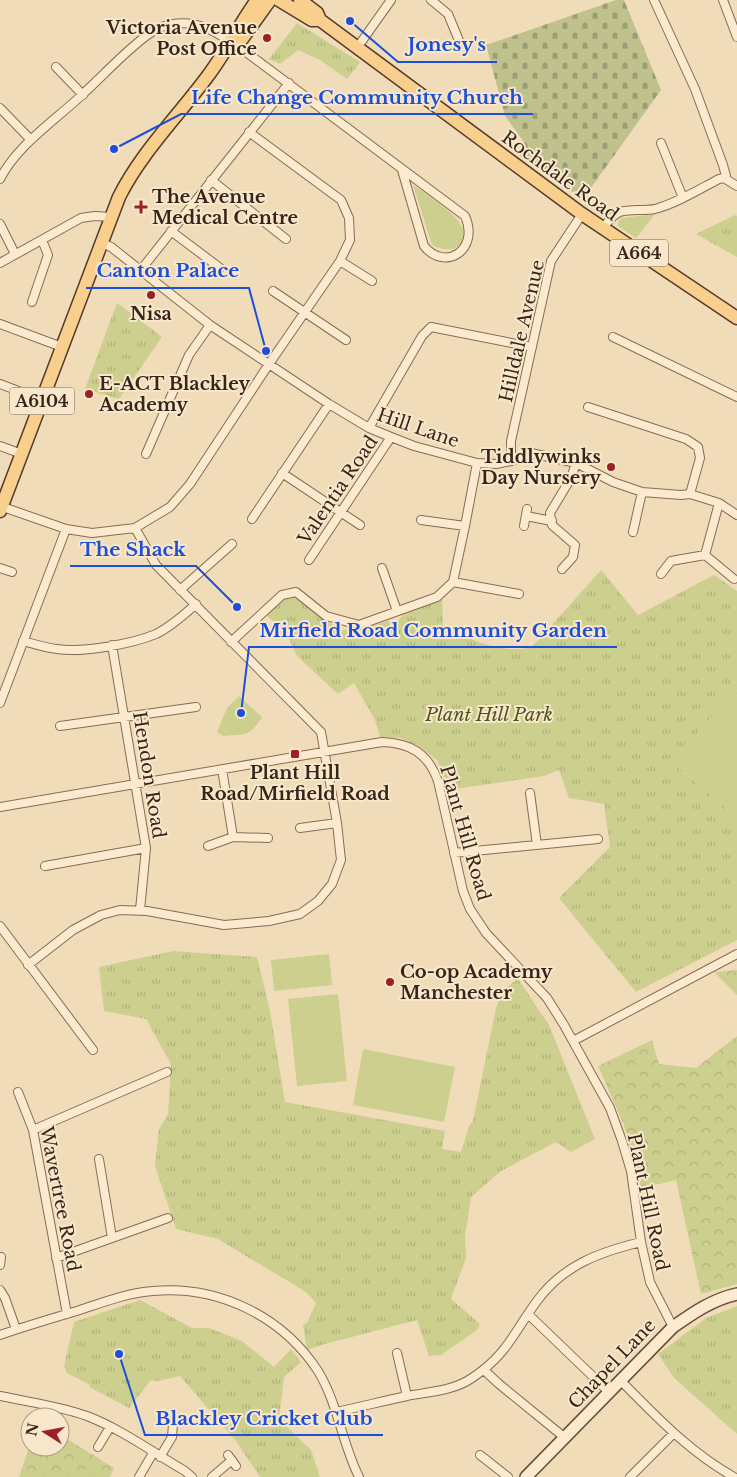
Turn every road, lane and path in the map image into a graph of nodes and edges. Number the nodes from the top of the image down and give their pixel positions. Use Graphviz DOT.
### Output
graph roads {
  1 [pos="257,0"];
  2 [pos="270,0"];
  3 [pos="279,0"];
  4 [pos="300,0"];
  5 [pos="391,0"];
  6 [pos="431,0"];
  7 [pos="654,0"];
  8 [pos="723,0"];
  9 [pos="320,20"];
  10 [pos="737,37"];
  11 [pos="232,42"];
  12 [pos="460,43"];
  13 [pos="357,48"];
  14 [pos="56,67"];
  15 [pos="289,83"];
  16 [pos="83,94"];
  17 [pos="0,108"];
  18 [pos="249,132"];
  19 [pos="31,140"];
  20 [pos="661,143"];
  21 [pos="2,170"];
  22 [pos="402,170"];
  23 [pos="724,178"];
  24 [pos="0,179"];
  25 [pos="211,180"];
  26 [pos="737,186"];
  27 [pos="683,198"];
  28 [pos="582,214"];
  29 [pos="111,217"];
  30 [pos="0,224"];
  31 [pos="603,228"];
  32 [pos="171,231"];
  33 [pos="286,239"];
  34 [pos="42,240"];
  35 [pos="102,243"];
  36 [pos="16,254"];
  37 [pos="340,261"];
  38 [pos="0,263"];
  39 [pos="220,268"];
  40 [pos="140,271"];
  41 [pos="372,281"];
  42 [pos="273,291"];
  43 [pos="32,302"];
  44 [pos="305,313"];
  45 [pos="737,318"];
  46 [pos="0,324"];
  47 [pos="210,325"];
  48 [pos="613,338"];
  49 [pos="346,340"];
  50 [pos="62,347"];
  51 [pos="532,347"];
  52 [pos="269,364"];
  53 [pos="0,384"];
  54 [pos="737,397"];
  55 [pos="42,400"];
  56 [pos="329,404"];
  57 [pos="588,407"];
  58 [pos="369,428"];
  59 [pos="391,437"];
  60 [pos="0,446"];
  61 [pos="22,454"];
  62 [pos="146,454"];
  63 [pos="511,461"];
  64 [pos="477,463"];
  65 [pos="576,463"];
  66 [pos="282,473"];
  67 [pos="642,492"];
  68 [pos="690,494"];
  69 [pos="719,503"];
  70 [pos="0,508"];
  71 [pos="342,513"];
  72 [pos="737,514"];
  73 [pos="252,519"];
  74 [pos="421,520"];
  75 [pos="552,521"];
  76 [pos="360,525"];
  77 [pos="465,526"];
  78 [pos="524,526"];
  79 [pos="135,528"];
  80 [pos="66,529"];
  81 [pos="633,532"];
  82 [pos="232,544"];
  83 [pos="705,555"];
  84 [pos="309,560"];
  85 [pos="0,568"];
  86 [pos="382,568"];
  87 [pos="562,569"];
  88 [pos="12,572"];
  89 [pos="661,574"];
  90 [pos="734,579"];
  91 [pos="453,582"];
  92 [pos="180,590"];
  93 [pos="519,594"];
  94 [pos="196,604"];
  95 [pos="397,612"];
  96 [pos="24,641"];
  97 [pos="231,642"];
  98 [pos="112,645"];
  99 [pos="0,703"];
  100 [pos="196,707"];
  101 [pos="125,717"];
  102 [pos="60,726"];
  103 [pos="325,752"];
  104 [pos="222,769"];
  105 [pos="135,784"];
  106 [pos="530,793"];
  107 [pos="0,807"];
  108 [pos="337,823"];
  109 [pos="300,828"];
  110 [pos="233,837"];
  111 [pos="268,838"];
  112 [pos="598,839"];
  113 [pos="537,845"];
  114 [pos="208,846"];
  115 [pos="146,848"];
  116 [pos="454,853"];
  117 [pos="45,866"];
  118 [pos="140,910"];
  119 [pos="0,926"];
  120 [pos="737,954"];
  121 [pos="28,965"];
  122 [pos="573,1041"];
  123 [pos="92,1050"];
  124 [pos="167,1072"];
  125 [pos="18,1092"];
  126 [pos="33,1130"];
  127 [pos="99,1159"];
  128 [pos="168,1218"];
  129 [pos="112,1238"];
  130 [pos="641,1242"];
  131 [pos="56,1258"];
  132 [pos="0,1290"];
  133 [pos="737,1294"];
  134 [pos="67,1314"];
  135 [pos="528,1315"];
  136 [pos="673,1327"];
  137 [pos="16,1329"];
  138 [pos="0,1335"];
  139 [pos="398,1353"];
  140 [pos="484,1370"];
  141 [pos="620,1380"];
  142 [pos="609,1392"];
  143 [pos="0,1396"];
  144 [pos="407,1396"];
  145 [pos="336,1412"];
  146 [pos="173,1424"];
  147 [pos="110,1427"];
  148 [pos="673,1434"];
  149 [pos="564,1437"];
  150 [pos="98,1447"];
  151 [pos="157,1455"];
  152 [pos="480,1455"];
  153 [pos="232,1460"];
  154 [pos="186,1475"];
  155 [pos="139,1477"];
  156 [pos="212,1477"];
  157 [pos="359,1477"];
  158 [pos="508,1477"];
  159 [pos="526,1477"];
  160 [pos="630,1477"];
  161 [pos="734,1477"];
  1 -- 11 [label="main road, A6104"];
  2 -- 11 [label="main road, A6104"];
  3 -- 9 [label="main road, Rochdale Road / A664"];
  4 -- 9 [label="main road, Rochdale Road / A664"];
  5 -- 13 [label="street"];
  6 -- 12 [label="street"];
  7 -- 23 [label="street"];
  8 -- 10 [label="street"];
  9 -- 13 [label="main road, Rochdale Road / A664"];
  11 -- 15 [label="street"];
  11 -- 16 [label="street"];
  11 -- 29 [label="main road, A6104"];
  13 -- 28 [label="main road, Rochdale Road / A664"];
  14 -- 16 [label="street"];
  15 -- 18 [label="street"];
  15 -- 22 [label="street"];
  16 -- 19 [label="street"];
  17 -- 19 [label="street"];
  18 -- 25 [label="street"];
  18 -- 37 [label="street"];
  19 -- 21 [label="street"];
  20 -- 27 [label="street"];
  21 -- 24 [label="street"];
  22 -- 22 [label="street"];
  23 -- 26 [label="street"];
  23 -- 27 [label="street"];
  25 -- 32 [label="street"];
  25 -- 33 [label="street"];
  27 -- 31 [label="street"];
  28 -- 31 [label="main road, Rochdale Road / A664"];
  28 -- 51 [label="street, Hilldale Avenue"];
  29 -- 34 [label="street"];
  29 -- 35 [label="main road, A6104"];
  30 -- 36 [label="street"];
  31 -- 45 [label="main road, Rochdale Road / A664"];
  32 -- 39 [label="street"];
  32 -- 40 [label="street"];
  34 -- 36 [label="street"];
  34 -- 43 [label="street"];
  35 -- 40 [label="street, Hill Lane"];
  35 -- 50 [label="main road, A6104"];
  36 -- 38 [label="street"];
  37 -- 41 [label="street"];
  37 -- 44 [label="street"];
  40 -- 47 [label="street, Hill Lane"];
  42 -- 44 [label="street"];
  44 -- 49 [label="street"];
  44 -- 52 [label="street"];
  46 -- 50 [label="street"];
  47 -- 52 [label="street, Hill Lane"];
  47 -- 62 [label="street"];
  48 -- 54 [label="street"];
  50 -- 55 [label="main road, A6104"];
  51 -- 58 [label="street"];
  51 -- 63 [label="street, Hilldale Avenue"];
  52 -- 56 [label="street, Hill Lane"];
  52 -- 79 [label="street"];
  53 -- 55 [label="street"];
  55 -- 61 [label="main road, A6104"];
  56 -- 58 [label="street, Hill Lane"];
  56 -- 66 [label="street"];
  57 -- 68 [label="street"];
  58 -- 59 [label="street, Hill Lane"];
  59 -- 64 [label="street, Hill Lane"];
  59 -- 71 [label="street, Valentia Road"];
  60 -- 61 [label="street"];
  61 -- 70 [label="main road, A6104"];
  63 -- 64 [label="street, Hill Lane"];
  63 -- 65 [label="street, Hill Lane"];
  64 -- 77 [label="street"];
  65 -- 67 [label="street, Hill Lane"];
  65 -- 75 [label="street"];
  66 -- 71 [label="street"];
  66 -- 73 [label="street"];
  67 -- 68 [label="street, Hill Lane"];
  67 -- 81 [label="street"];
  68 -- 69 [label="street, Hill Lane"];
  69 -- 72 [label="street, Hill Lane"];
  69 -- 83 [label="street"];
  70 -- 80 [label="street"];
  71 -- 76 [label="street"];
  71 -- 84 [label="street, Valentia Road"];
  74 -- 77 [label="street"];
  75 -- 78 [label="street"];
  75 -- 87 [label="street"];
  77 -- 91 [label="street"];
  79 -- 80 [label="street"];
  79 -- 92 [label="street"];
  80 -- 96 [label="street"];
  82 -- 92 [label="street"];
  83 -- 89 [label="street"];
  83 -- 90 [label="street"];
  85 -- 88 [label="street"];
  86 -- 95 [label="street"];
  91 -- 93 [label="street"];
  91 -- 95 [label="street"];
  92 -- 94 [label="street"];
  94 -- 97 [label="street"];
  94 -- 98 [label="street"];
  95 -- 97 [label="street"];
  96 -- 98 [label="street"];
  96 -- 99 [label="street"];
  97 -- 103 [label="street"];
  98 -- 101 [label="street, Hendon Road"];
  100 -- 101 [label="street"];
  101 -- 102 [label="street"];
  101 -- 105 [label="street, Hendon Road"];
  103 -- 104 [label="street, Plant Hill Road"];
  103 -- 108 [label="street"];
  103 -- 116 [label="street, Plant Hill Road"];
  104 -- 105 [label="street, Plant Hill Road"];
  104 -- 110 [label="street"];
  105 -- 107 [label="street, Plant Hill Road"];
  105 -- 115 [label="street, Hendon Road"];
  106 -- 113 [label="street"];
  108 -- 109 [label="street"];
  108 -- 118 [label="street"];
  110 -- 111 [label="street"];
  110 -- 114 [label="street"];
  112 -- 113 [label="street"];
  113 -- 116 [label="street"];
  115 -- 117 [label="street"];
  115 -- 118 [label="street, Hendon Road"];
  116 -- 122 [label="street, Plant Hill Road"];
  118 -- 121 [label="street"];
  119 -- 121 [label="street"];
  120 -- 122 [label="street"];
  121 -- 123 [label="street"];
  122 -- 130 [label="street, Plant Hill Road"];
  124 -- 126 [label="street"];
  125 -- 126 [label="street, Wavertree Road"];
  126 -- 131 [label="street, Wavertree Road"];
  127 -- 129 [label="street"];
  128 -- 129 [label="street"];
  129 -- 131 [label="street"];
  130 -- 135 [label="street"];
  130 -- 136 [label="street, Plant Hill Road"];
  131 -- 134 [label="street, Wavertree Road"];
  132 -- 137 [label="street"];
  133 -- 136 [label="street, Chapel Lane"];
  134 -- 137 [label="street"];
  134 -- 145 [label="street"];
  135 -- 140 [label="street"];
  135 -- 142 [label="street"];
  136 -- 141 [label="street, Chapel Lane"];
  137 -- 138 [label="street"];
  139 -- 144 [label="street"];
  140 -- 144 [label="street"];
  140 -- 149 [label="street"];
  141 -- 142 [label="street, Chapel Lane"];
  141 -- 148 [label="street"];
  142 -- 149 [label="street, Chapel Lane"];
  143 -- 147 [label="street"];
  144 -- 145 [label="street"];
  145 -- 157 [label="street"];
  146 -- 151 [label="street"];
  147 -- 150 [label="street"];
  147 -- 151 [label="street"];
  148 -- 160 [label="street"];
  148 -- 161 [label="street"];
  149 -- 159 [label="street, Chapel Lane"];
  151 -- 154 [label="street"];
  151 -- 155 [label="street"];
  152 -- 158 [label="street"];
  153 -- 156 [label="street"];
}
